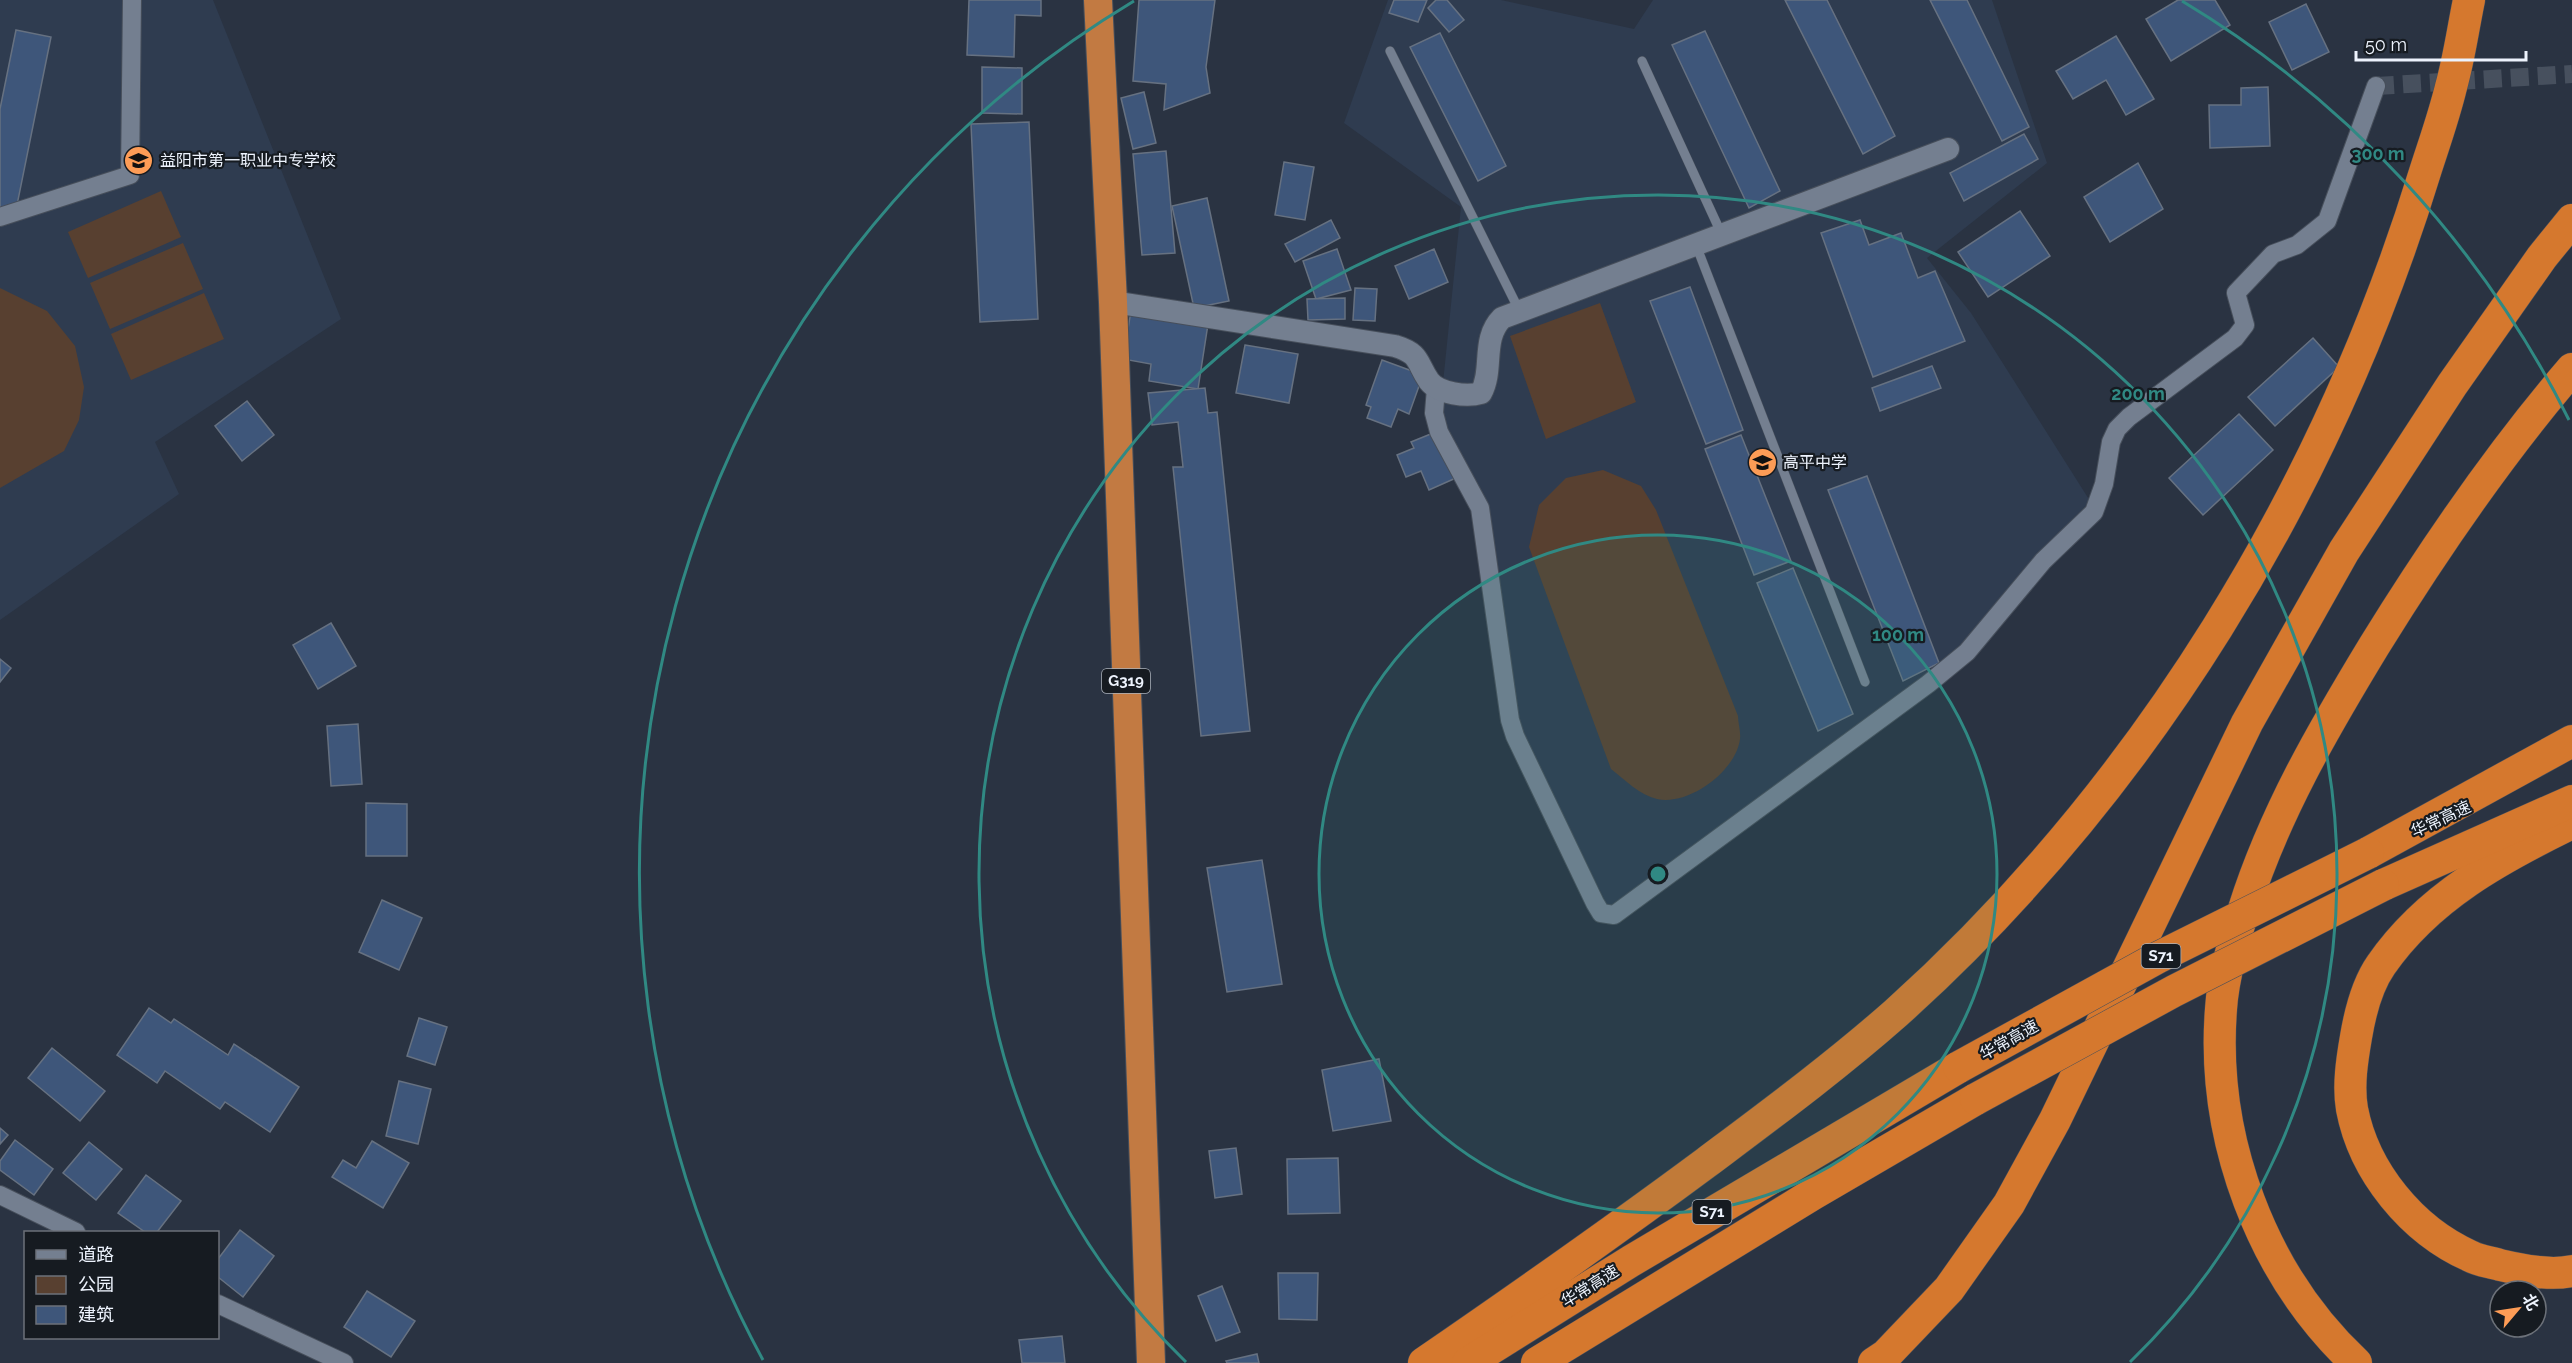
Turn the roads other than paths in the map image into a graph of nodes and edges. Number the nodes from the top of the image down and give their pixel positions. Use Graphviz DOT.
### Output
graph roads {
  1 [pos="132,0"];
  2 [pos="1098,0"];
  3 [pos="2469,0"];
  4 [pos="1390,51"];
  5 [pos="1642,61"];
  6 [pos="2376,86"];
  7 [pos="1947,149"];
  8 [pos="0,217"];
  9 [pos="2572,220"];
  10 [pos="1722,235"];
  11 [pos="1696,245"];
  12 [pos="1113,302"];
  13 [pos="1520,312"];
  14 [pos="2562,380"];
  15 [pos="1436,388"];
  16 [pos="1865,682"];
  17 [pos="2572,741"];
  18 [pos="2572,758"];
  19 [pos="2572,801"];
  20 [pos="2572,823"];
  21 [pos="2368,853"];
  22 [pos="0,1195"];
  23 [pos="72,1231"];
  24 [pos="2572,1271"];
  25 [pos="219,1304"];
  26 [pos="344,1363"];
  27 [pos="1151,1363"];
  28 [pos="1424,1363"];
  29 [pos="1468,1363"];
  30 [pos="1537,1363"];
  31 [pos="1874,1363"];
  32 [pos="2356,1363"];
  1 -- 8 [label="street"];
  2 -- 12 [label="highway, G319"];
  3 -- 28 [label="highway"];
  4 -- 13 [label="lane"];
  5 -- 10 [label="lane"];
  6 -- 15 [label="street"];
  7 -- 10 [label="street"];
  9 -- 31 [label="highway"];
  10 -- 11 [label="street"];
  11 -- 13 [label="street"];
  11 -- 16 [label="lane"];
  12 -- 15 [label="street"];
  12 -- 27 [label="highway, G319"];
  13 -- 15 [label="street"];
  14 -- 32 [label="highway"];
  17 -- 21 [label="highway"];
  18 -- 21 [label="highway, 华常高速 / S71"];
  19 -- 30 [label="highway, S71, bridge"];
  20 -- 24 [label="highway"];
  21 -- 29 [label="highway, 华常高速 / S71, bridge"];
  22 -- 23 [label="street"];
  25 -- 26 [label="street"];
}
